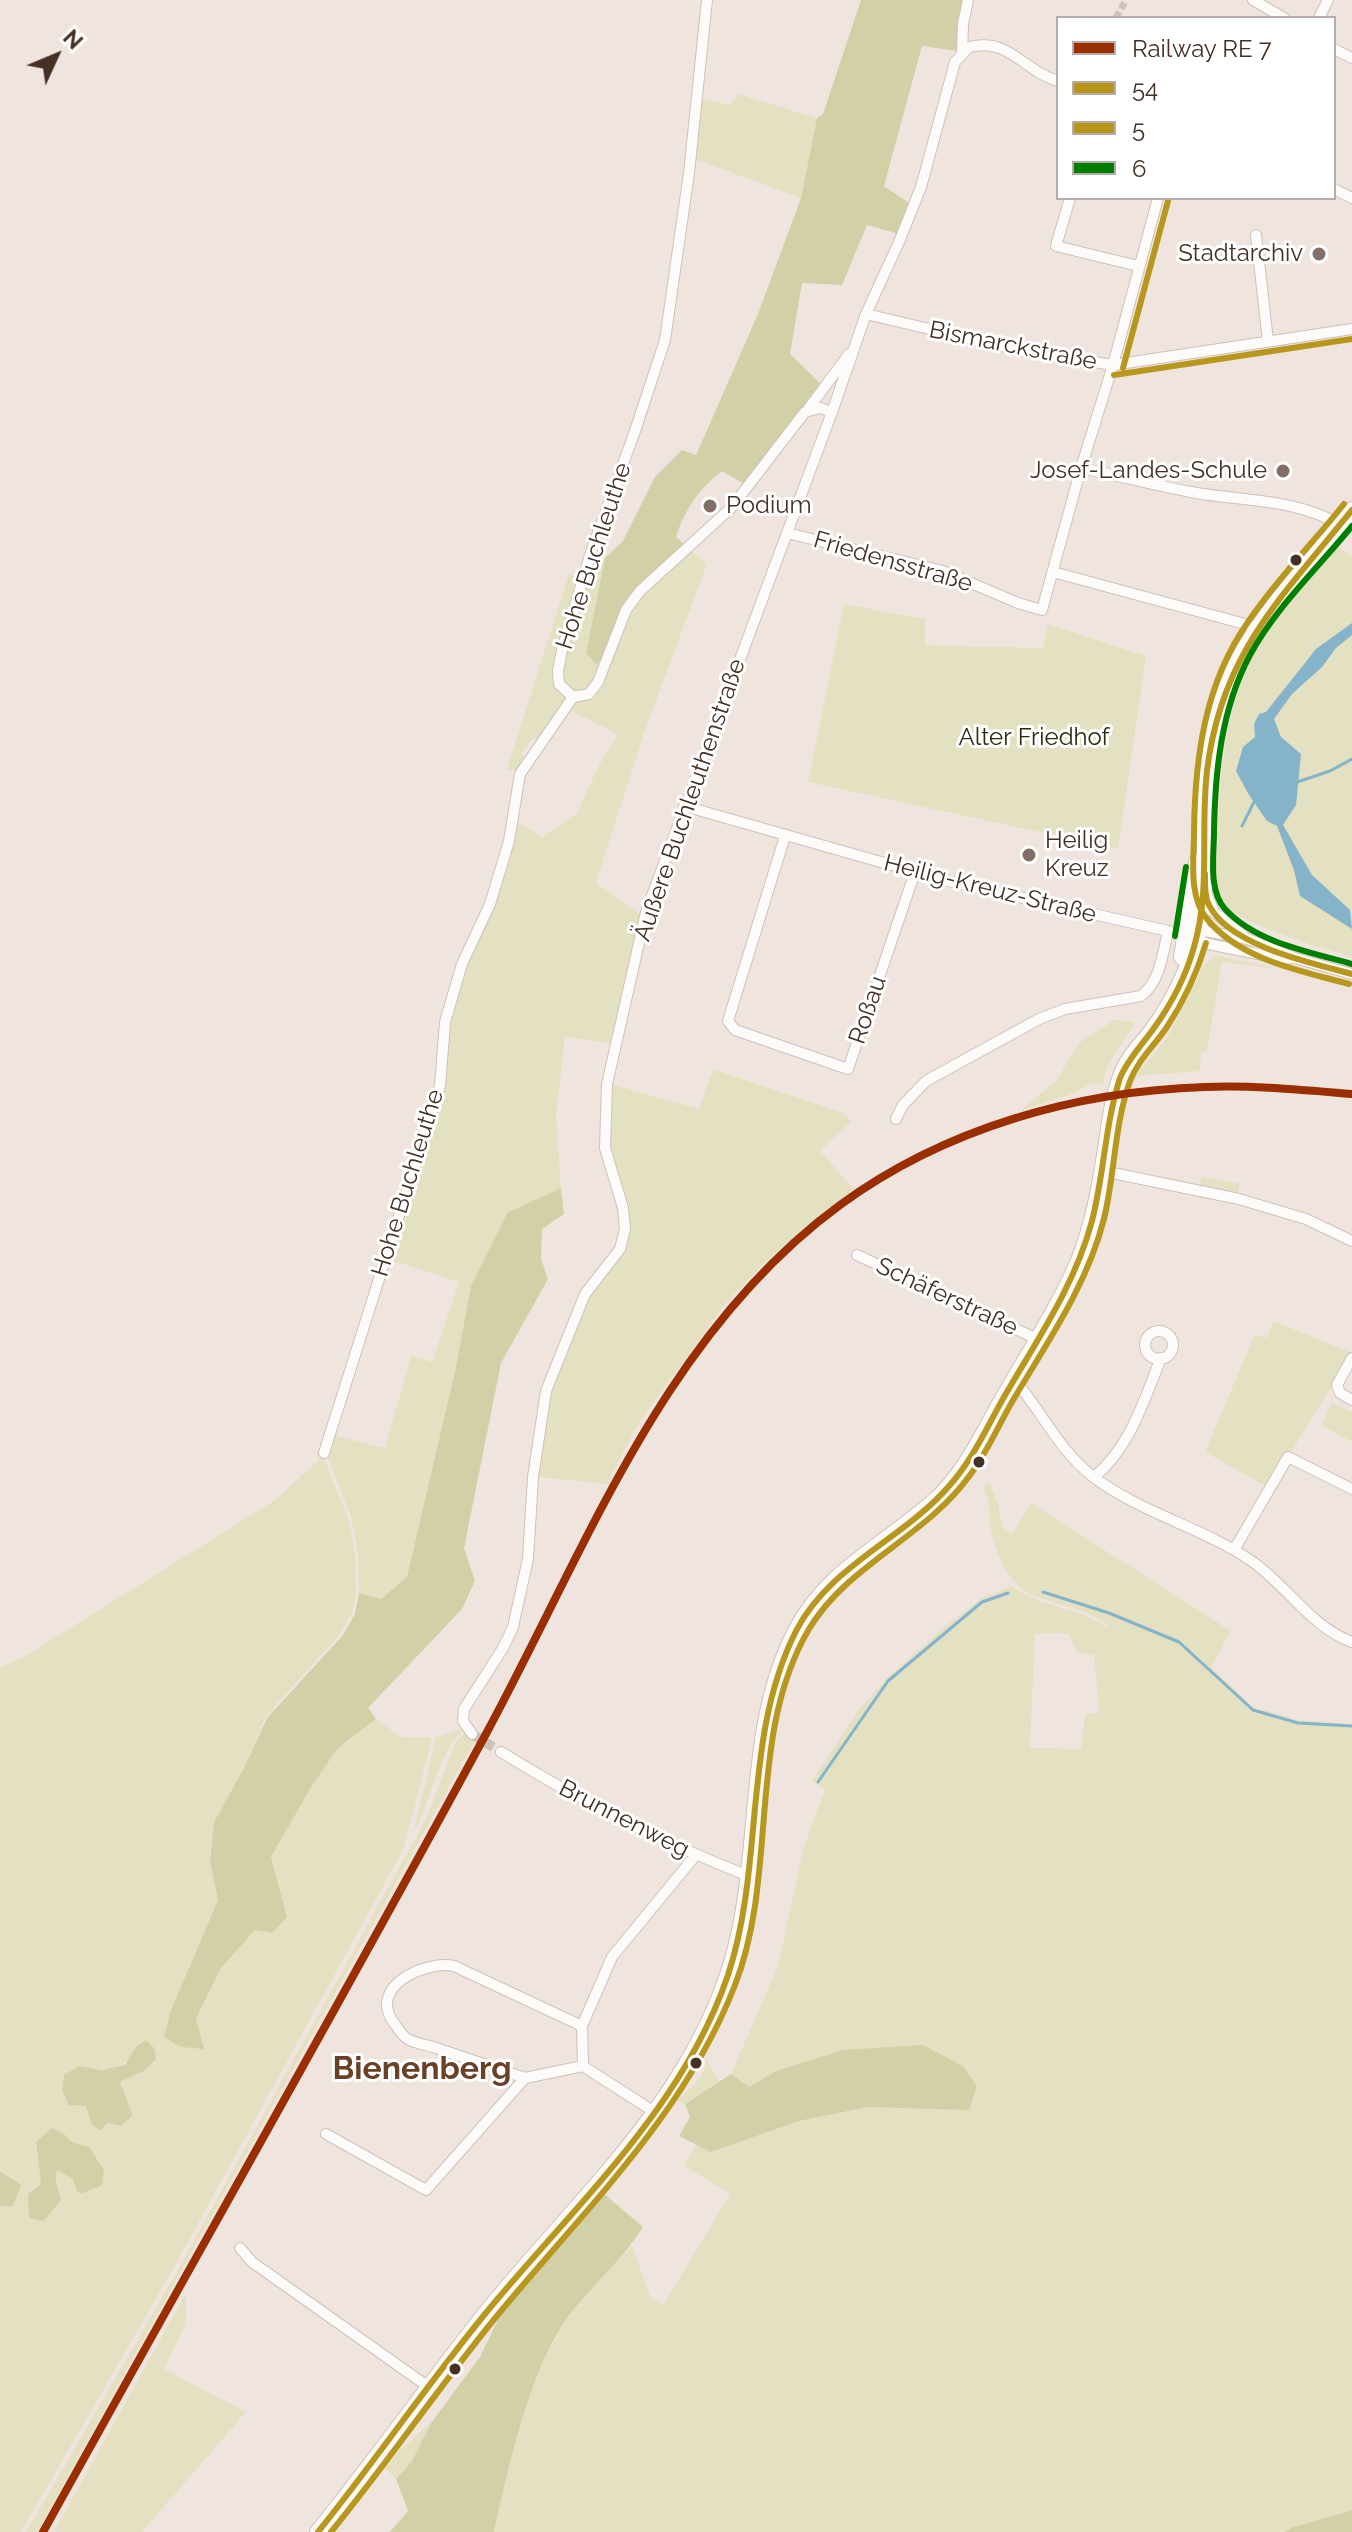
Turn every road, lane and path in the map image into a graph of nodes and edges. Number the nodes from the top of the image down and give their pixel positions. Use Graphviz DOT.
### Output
graph roads {
  1 [pos="707,0"];
  2 [pos="968,0"];
  3 [pos="1253,0"];
  4 [pos="1281,16"];
  5 [pos="962,53"];
  6 [pos="1056,80"];
  7 [pos="1069,200"];
  8 [pos="1157,200"];
  9 [pos="1256,235"];
  10 [pos="1138,266"];
  11 [pos="866,314"];
  12 [pos="1352,329"];
  13 [pos="1268,341"];
  14 [pos="855,346"];
  15 [pos="1113,365"];
  16 [pos="805,412"];
  17 [pos="832,412"];
  18 [pos="1081,468"];
  19 [pos="1352,510"];
  20 [pos="1340,525"];
  21 [pos="787,533"];
  22 [pos="1053,572"];
  23 [pos="1256,627"];
  24 [pos="573,697"];
  25 [pos="684,806"];
  26 [pos="1204,825"];
  27 [pos="785,836"];
  28 [pos="915,872"];
  29 [pos="1205,884"];
  30 [pos="1185,933"];
  31 [pos="1248,939"];
  32 [pos="1295,958"];
  33 [pos="1352,974"];
  34 [pos="896,1119"];
  35 [pos="1103,1171"];
  36 [pos="1352,1241"];
  37 [pos="857,1255"];
  38 [pos="1037,1339"];
  39 [pos="1161,1358"];
  40 [pos="1352,1358"];
  41 [pos="1014,1379"];
  42 [pos="1352,1400"];
  43 [pos="324,1453"];
  44 [pos="1094,1477"];
  45 [pos="1352,1489"];
  46 [pos="1234,1550"];
  47 [pos="1352,1642"];
  48 [pos="472,1734"];
  49 [pos="501,1752"];
  50 [pos="695,1856"];
  51 [pos="751,1877"];
  52 [pos="582,2026"];
  53 [pos="583,2066"];
  54 [pos="525,2078"];
  55 [pos="656,2113"];
  56 [pos="326,2134"];
  57 [pos="240,2248"];
  58 [pos="430,2388"];
  59 [pos="318,2532"];
  1 -- 24 [label="street, Hohe Buchleuthe"];
  2 -- 5 [label="street, Äußere Buchleuthenstraße"];
  3 -- 4 [label="street"];
  5 -- 6 [label="street"];
  5 -- 11 [label="street, Äußere Buchleuthenstraße"];
  7 -- 10 [label="street"];
  8 -- 10 [label="street"];
  9 -- 13 [label="street"];
  10 -- 15 [label="street"];
  11 -- 14 [label="street, Äußere Buchleuthenstraße"];
  11 -- 15 [label="street, Bismarckstraße"];
  12 -- 13 [label="street, Bismarckstraße"];
  13 -- 15 [label="street, Bismarckstraße"];
  14 -- 16 [label="street"];
  14 -- 17 [label="street, Äußere Buchleuthenstraße"];
  15 -- 18 [label="street"];
  16 -- 17 [label="street"];
  16 -- 24 [label="street"];
  17 -- 21 [label="street, Äußere Buchleuthenstraße"];
  18 -- 20 [label="street"];
  18 -- 22 [label="street"];
  19 -- 20 [label="main road"];
  20 -- 23 [label="main road"];
  21 -- 22 [label="street, Friedensstraße"];
  21 -- 25 [label="street, Äußere Buchleuthenstraße"];
  22 -- 23 [label="street"];
  23 -- 26 [label="main road"];
  24 -- 43 [label="street, Hohe Buchleuthe"];
  25 -- 27 [label="street, Heilig-Kreuz-Straße"];
  25 -- 48 [label="street, Äußere Buchleuthenstraße"];
  26 -- 29 [label="main road"];
  26 -- 30 [label="main road"];
  27 -- 28 [label="street, Heilig-Kreuz-Straße"];
  27 -- 28 [label="street, Roßau"];
  28 -- 30 [label="street, Heilig-Kreuz-Straße"];
  29 -- 30 [label="main road"];
  29 -- 31 [label="street"];
  30 -- 31 [label="street"];
  30 -- 32 [label="street"];
  30 -- 34 [label="street"];
  30 -- 35 [label="main road"];
  31 -- 32 [label="street"];
  32 -- 33 [label="street"];
  35 -- 36 [label="street"];
  35 -- 38 [label="main road"];
  37 -- 38 [label="street, Schäferstraße"];
  38 -- 41 [label="main road"];
  39 -- 44 [label="street"];
  40 -- 42 [label="street"];
  41 -- 44 [label="street"];
  41 -- 51 [label="main road"];
  44 -- 46 [label="street"];
  45 -- 46 [label="street"];
  46 -- 47 [label="street"];
  49 -- 50 [label="street, Brunnenweg"];
  50 -- 51 [label="street, Brunnenweg"];
  50 -- 52 [label="street"];
  51 -- 55 [label="main road"];
  52 -- 53 [label="street"];
  52 -- 54 [label="street"];
  53 -- 54 [label="street"];
  53 -- 55 [label="street"];
  54 -- 56 [label="street"];
  55 -- 58 [label="main road"];
  57 -- 58 [label="street"];
  58 -- 59 [label="main road"];
}
